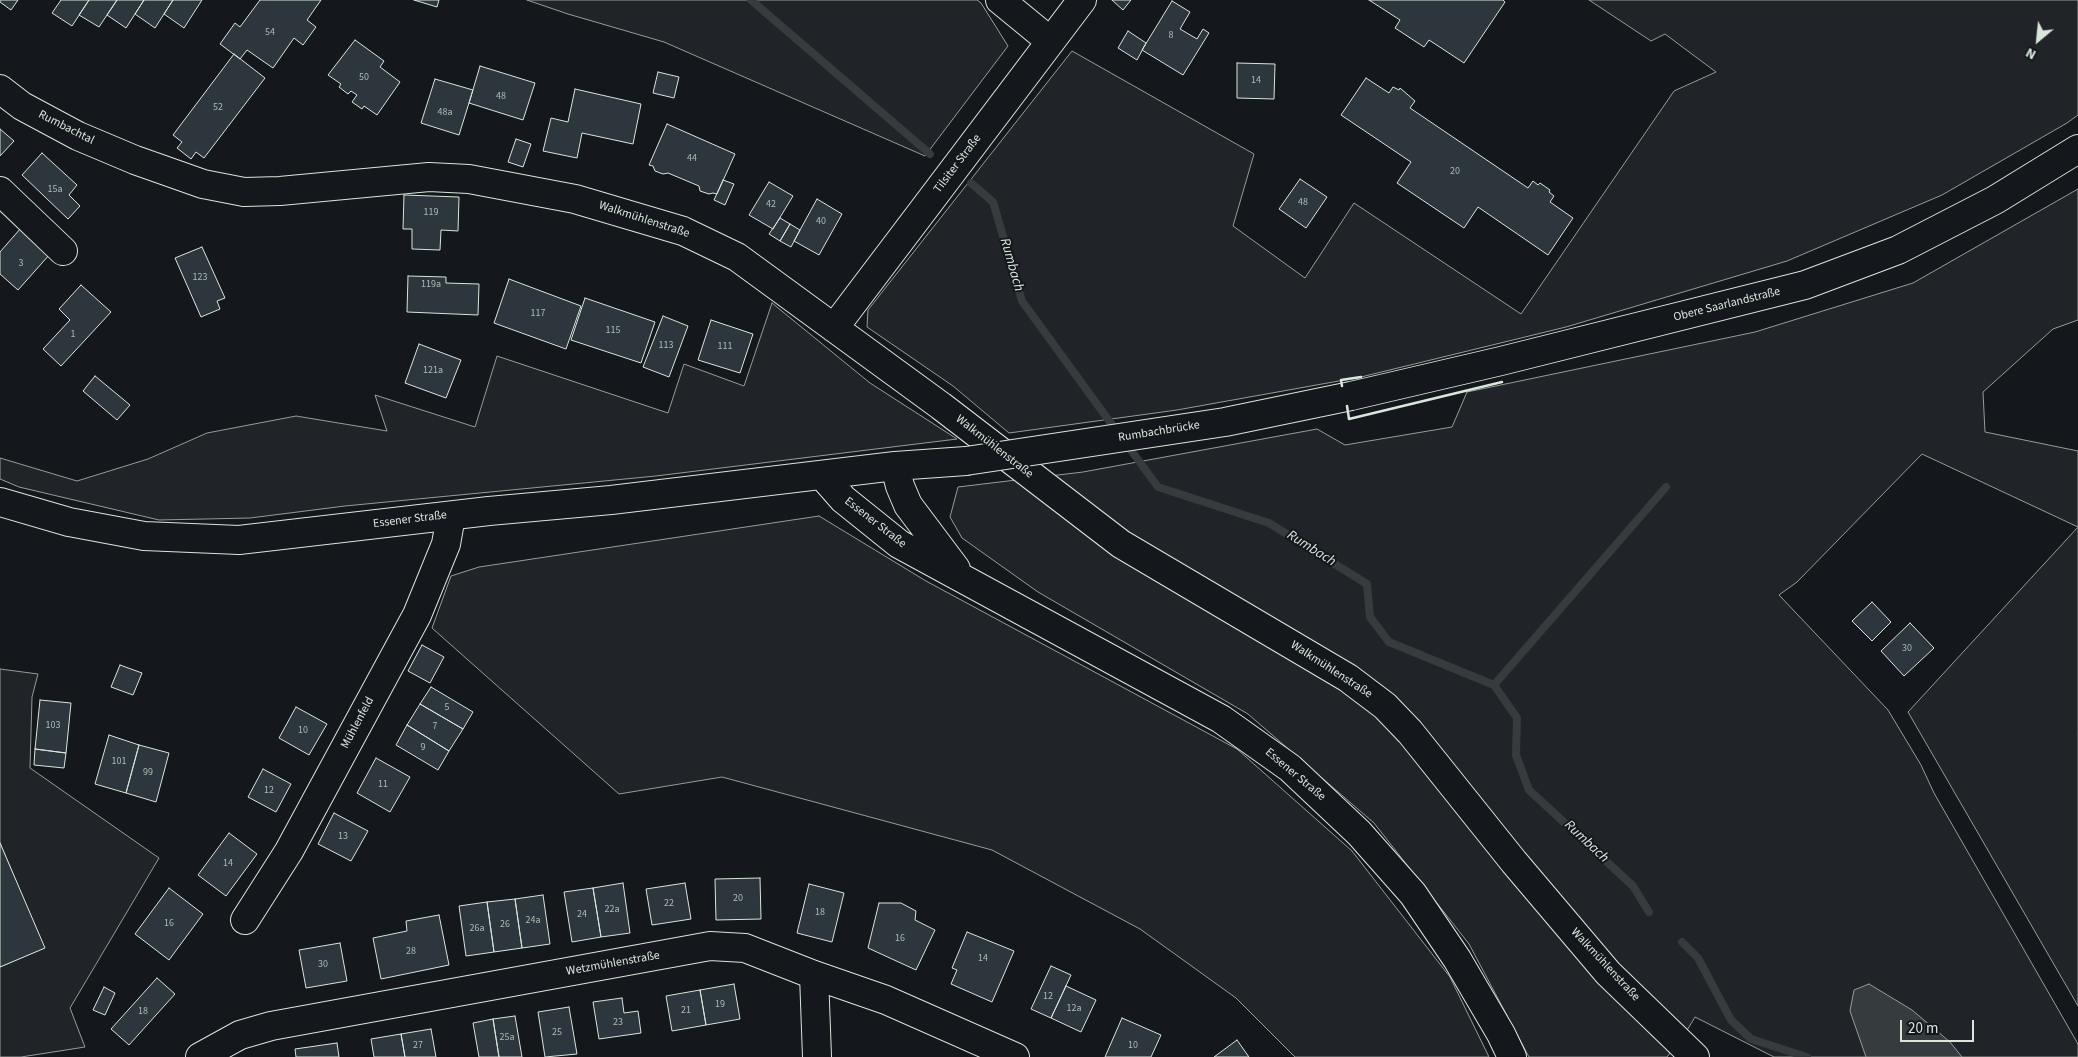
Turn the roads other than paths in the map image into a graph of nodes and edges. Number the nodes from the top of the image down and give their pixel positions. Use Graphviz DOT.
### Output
graph roads {
  1 [pos="1000,0"];
  2 [pos="1082,0"];
  3 [pos="1050,41"];
  4 [pos="0,89"];
  5 [pos="2078,149"];
  6 [pos="136,160"];
  7 [pos="0,191"];
  8 [pos="63,251"];
  9 [pos="834,328"];
  10 [pos="1351,396"];
  11 [pos="966,461"];
  12 [pos="895,466"];
  13 [pos="822,475"];
  14 [pos="0,502"];
  15 [pos="451,516"];
  16 [pos="962,576"];
  17 [pos="245,920"];
  18 [pos="814,975"];
  19 [pos="200,1057"];
  20 [pos="817,1057"];
  21 [pos="1015,1057"];
  22 [pos="1512,1057"];
  23 [pos="1695,1057"];
  1 -- 3 [label="street"];
  2 -- 3 [label="street, Tilsiter Straße"];
  3 -- 9 [label="street, Tilsiter Straße"];
  4 -- 6 [label="street, Rumbachtal"];
  5 -- 10 [label="street, Obere Saarlandstraße"];
  6 -- 9 [label="street, Walkmühlenstraße"];
  7 -- 8 [label="street"];
  9 -- 23 [label="street, Walkmühlenstraße"];
  10 -- 11 [label="street, Rumbachbrücke, bridge"];
  11 -- 12 [label="street, Essener Straße"];
  12 -- 13 [label="street, Essener Straße"];
  12 -- 16 [label="street, Essener Straße"];
  13 -- 15 [label="street, Essener Straße"];
  13 -- 16 [label="street, Essener Straße"];
  14 -- 15 [label="street, Essener Straße"];
  15 -- 17 [label="street, Mühlenfeld"];
  16 -- 22 [label="street, Essener Straße"];
  18 -- 19 [label="street, Wetzmühlenstraße"];
  18 -- 20 [label="street"];
  18 -- 21 [label="street, Wetzmühlenstraße"];
}
